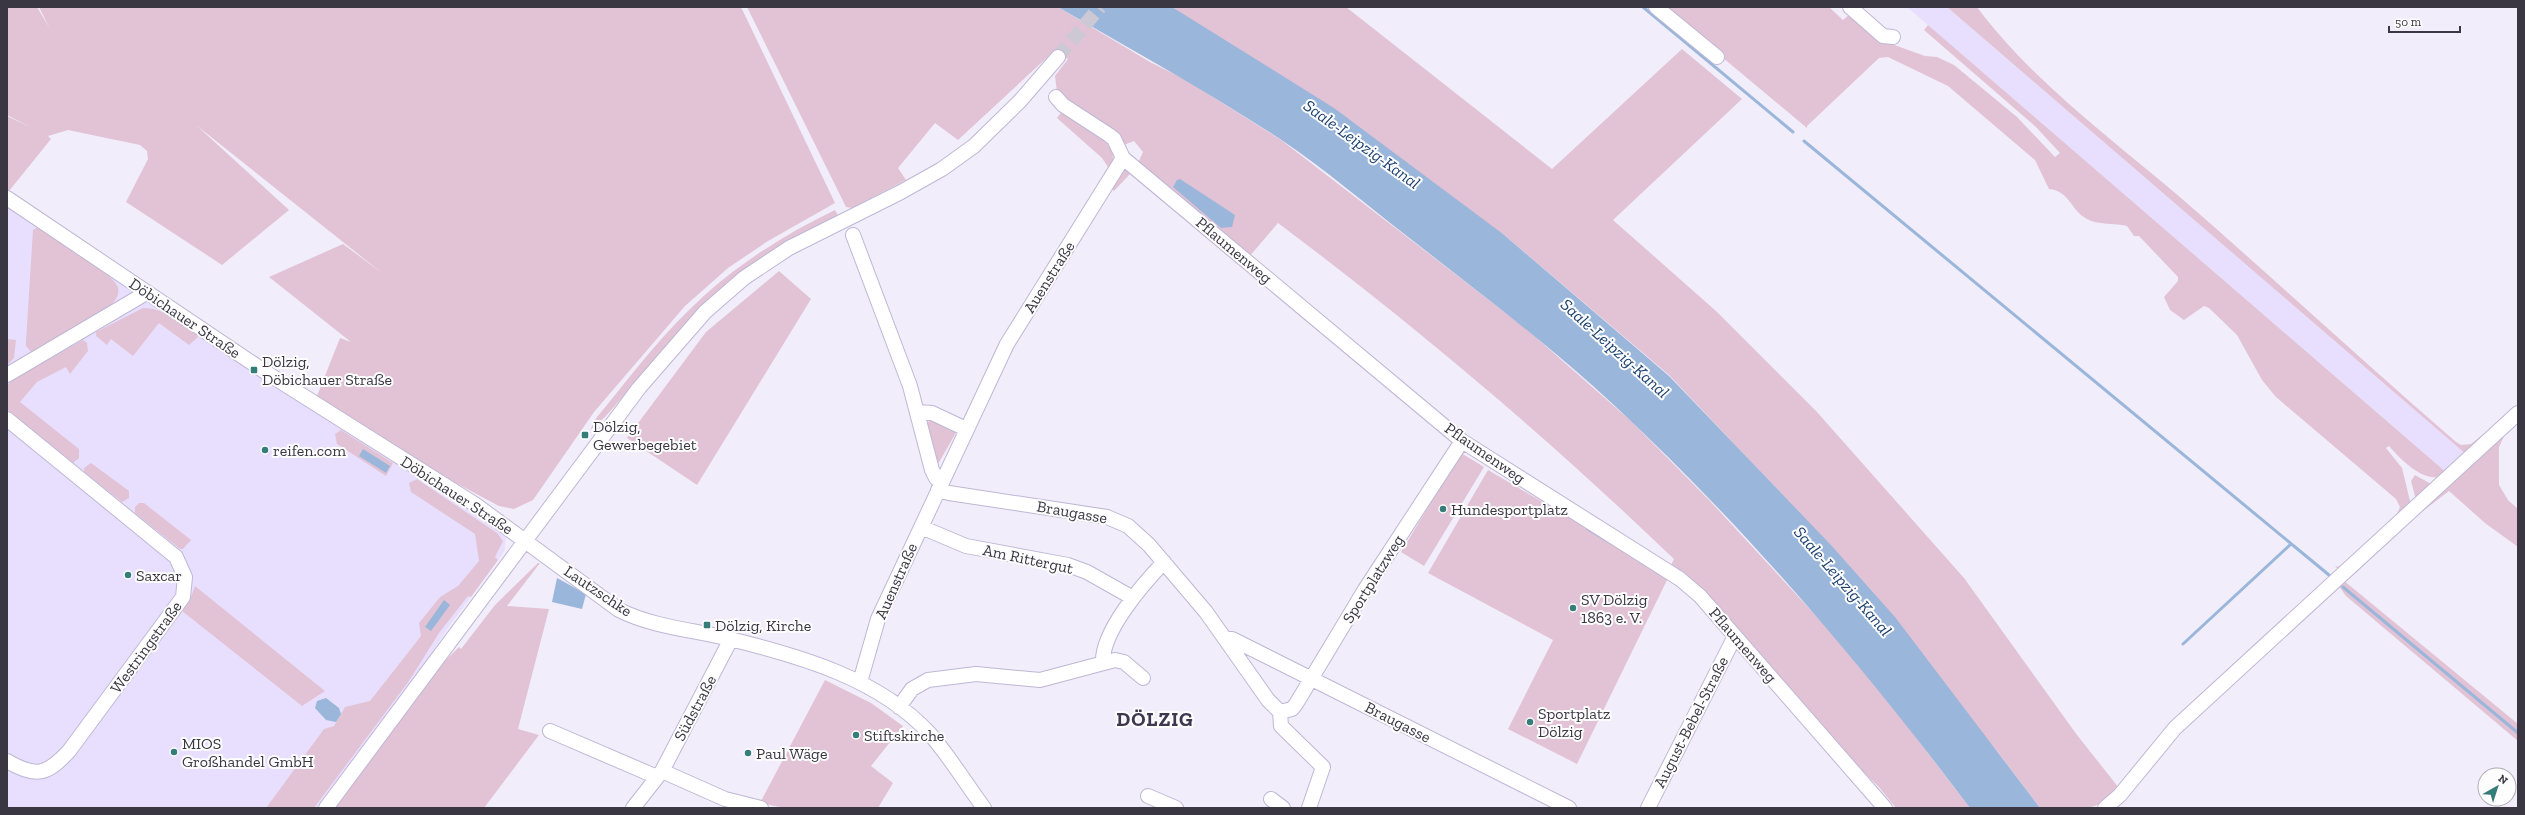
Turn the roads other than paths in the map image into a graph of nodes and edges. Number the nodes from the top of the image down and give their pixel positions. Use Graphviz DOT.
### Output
graph roads {
  1 [pos="1656,7"];
  2 [pos="1850,7"];
  3 [pos="1893,37"];
  4 [pos="1058,57"];
  5 [pos="1717,57"];
  6 [pos="1056,96"];
  7 [pos="1123,158"];
  8 [pos="7,198"];
  9 [pos="853,235"];
  10 [pos="146,293"];
  11 [pos="7,375"];
  12 [pos="918,412"];
  13 [pos="2518,413"];
  14 [pos="7,419"];
  15 [pos="966,429"];
  16 [pos="1462,441"];
  17 [pos="939,486"];
  18 [pos="921,526"];
  19 [pos="526,540"];
  20 [pos="1164,562"];
  21 [pos="1133,598"];
  22 [pos="1735,636"];
  23 [pos="731,639"];
  24 [pos="1226,639"];
  25 [pos="1103,663"];
  26 [pos="1143,678"];
  27 [pos="1311,678"];
  28 [pos="860,682"];
  29 [pos="899,707"];
  30 [pos="1280,712"];
  31 [pos="550,731"];
  32 [pos="7,761"];
  33 [pos="660,774"];
  34 [pos="1148,796"];
  35 [pos="1271,799"];
  36 [pos="326,808"];
  37 [pos="633,808"];
  38 [pos="761,808"];
  39 [pos="984,808"];
  40 [pos="1176,808"];
  41 [pos="1283,808"];
  42 [pos="1309,808"];
  43 [pos="1569,808"];
  44 [pos="1648,808"];
  45 [pos="1885,808"];
  46 [pos="2105,808"];
  1 -- 5 [label="street"];
  2 -- 3 [label="street"];
  4 -- 19 [label="street"];
  6 -- 7 [label="street"];
  7 -- 15 [label="street, Auenstraße"];
  7 -- 16 [label="street, Pflaumenweg"];
  8 -- 10 [label="street, Döbichauer Straße"];
  9 -- 12 [label="street"];
  10 -- 11 [label="street"];
  10 -- 19 [label="street, Döbichauer Straße"];
  12 -- 15 [label="street"];
  12 -- 17 [label="street"];
  13 -- 46 [label="street"];
  14 -- 32 [label="street, Westringstraße"];
  15 -- 17 [label="street, Auenstraße"];
  16 -- 22 [label="street, Pflaumenweg"];
  16 -- 27 [label="street, Sportplatzweg"];
  17 -- 18 [label="street, Auenstraße"];
  17 -- 20 [label="street, Braugasse"];
  18 -- 21 [label="street, Am Rittergut"];
  18 -- 28 [label="street, Auenstraße"];
  19 -- 23 [label="street, Lautzschke"];
  19 -- 36 [label="street"];
  20 -- 21 [label="street"];
  20 -- 24 [label="street, Braugasse"];
  21 -- 25 [label="street"];
  22 -- 44 [label="street, August-Bebel-Straße"];
  22 -- 45 [label="street, Pflaumenweg"];
  23 -- 28 [label="street, Lautzschke"];
  23 -- 33 [label="street, Südstraße"];
  24 -- 27 [label="street, Braugasse"];
  24 -- 30 [label="street, Braugasse"];
  25 -- 26 [label="street"];
  25 -- 29 [label="street"];
  27 -- 30 [label="street, Sportplatzweg"];
  27 -- 43 [label="street, Braugasse"];
  28 -- 29 [label="street, Lautzschke"];
  29 -- 39 [label="street, Lautzschke"];
  30 -- 42 [label="street"];
  31 -- 33 [label="street"];
  33 -- 37 [label="street, Südstraße"];
  33 -- 38 [label="street"];
  34 -- 40 [label="street"];
  35 -- 41 [label="street"];
}
